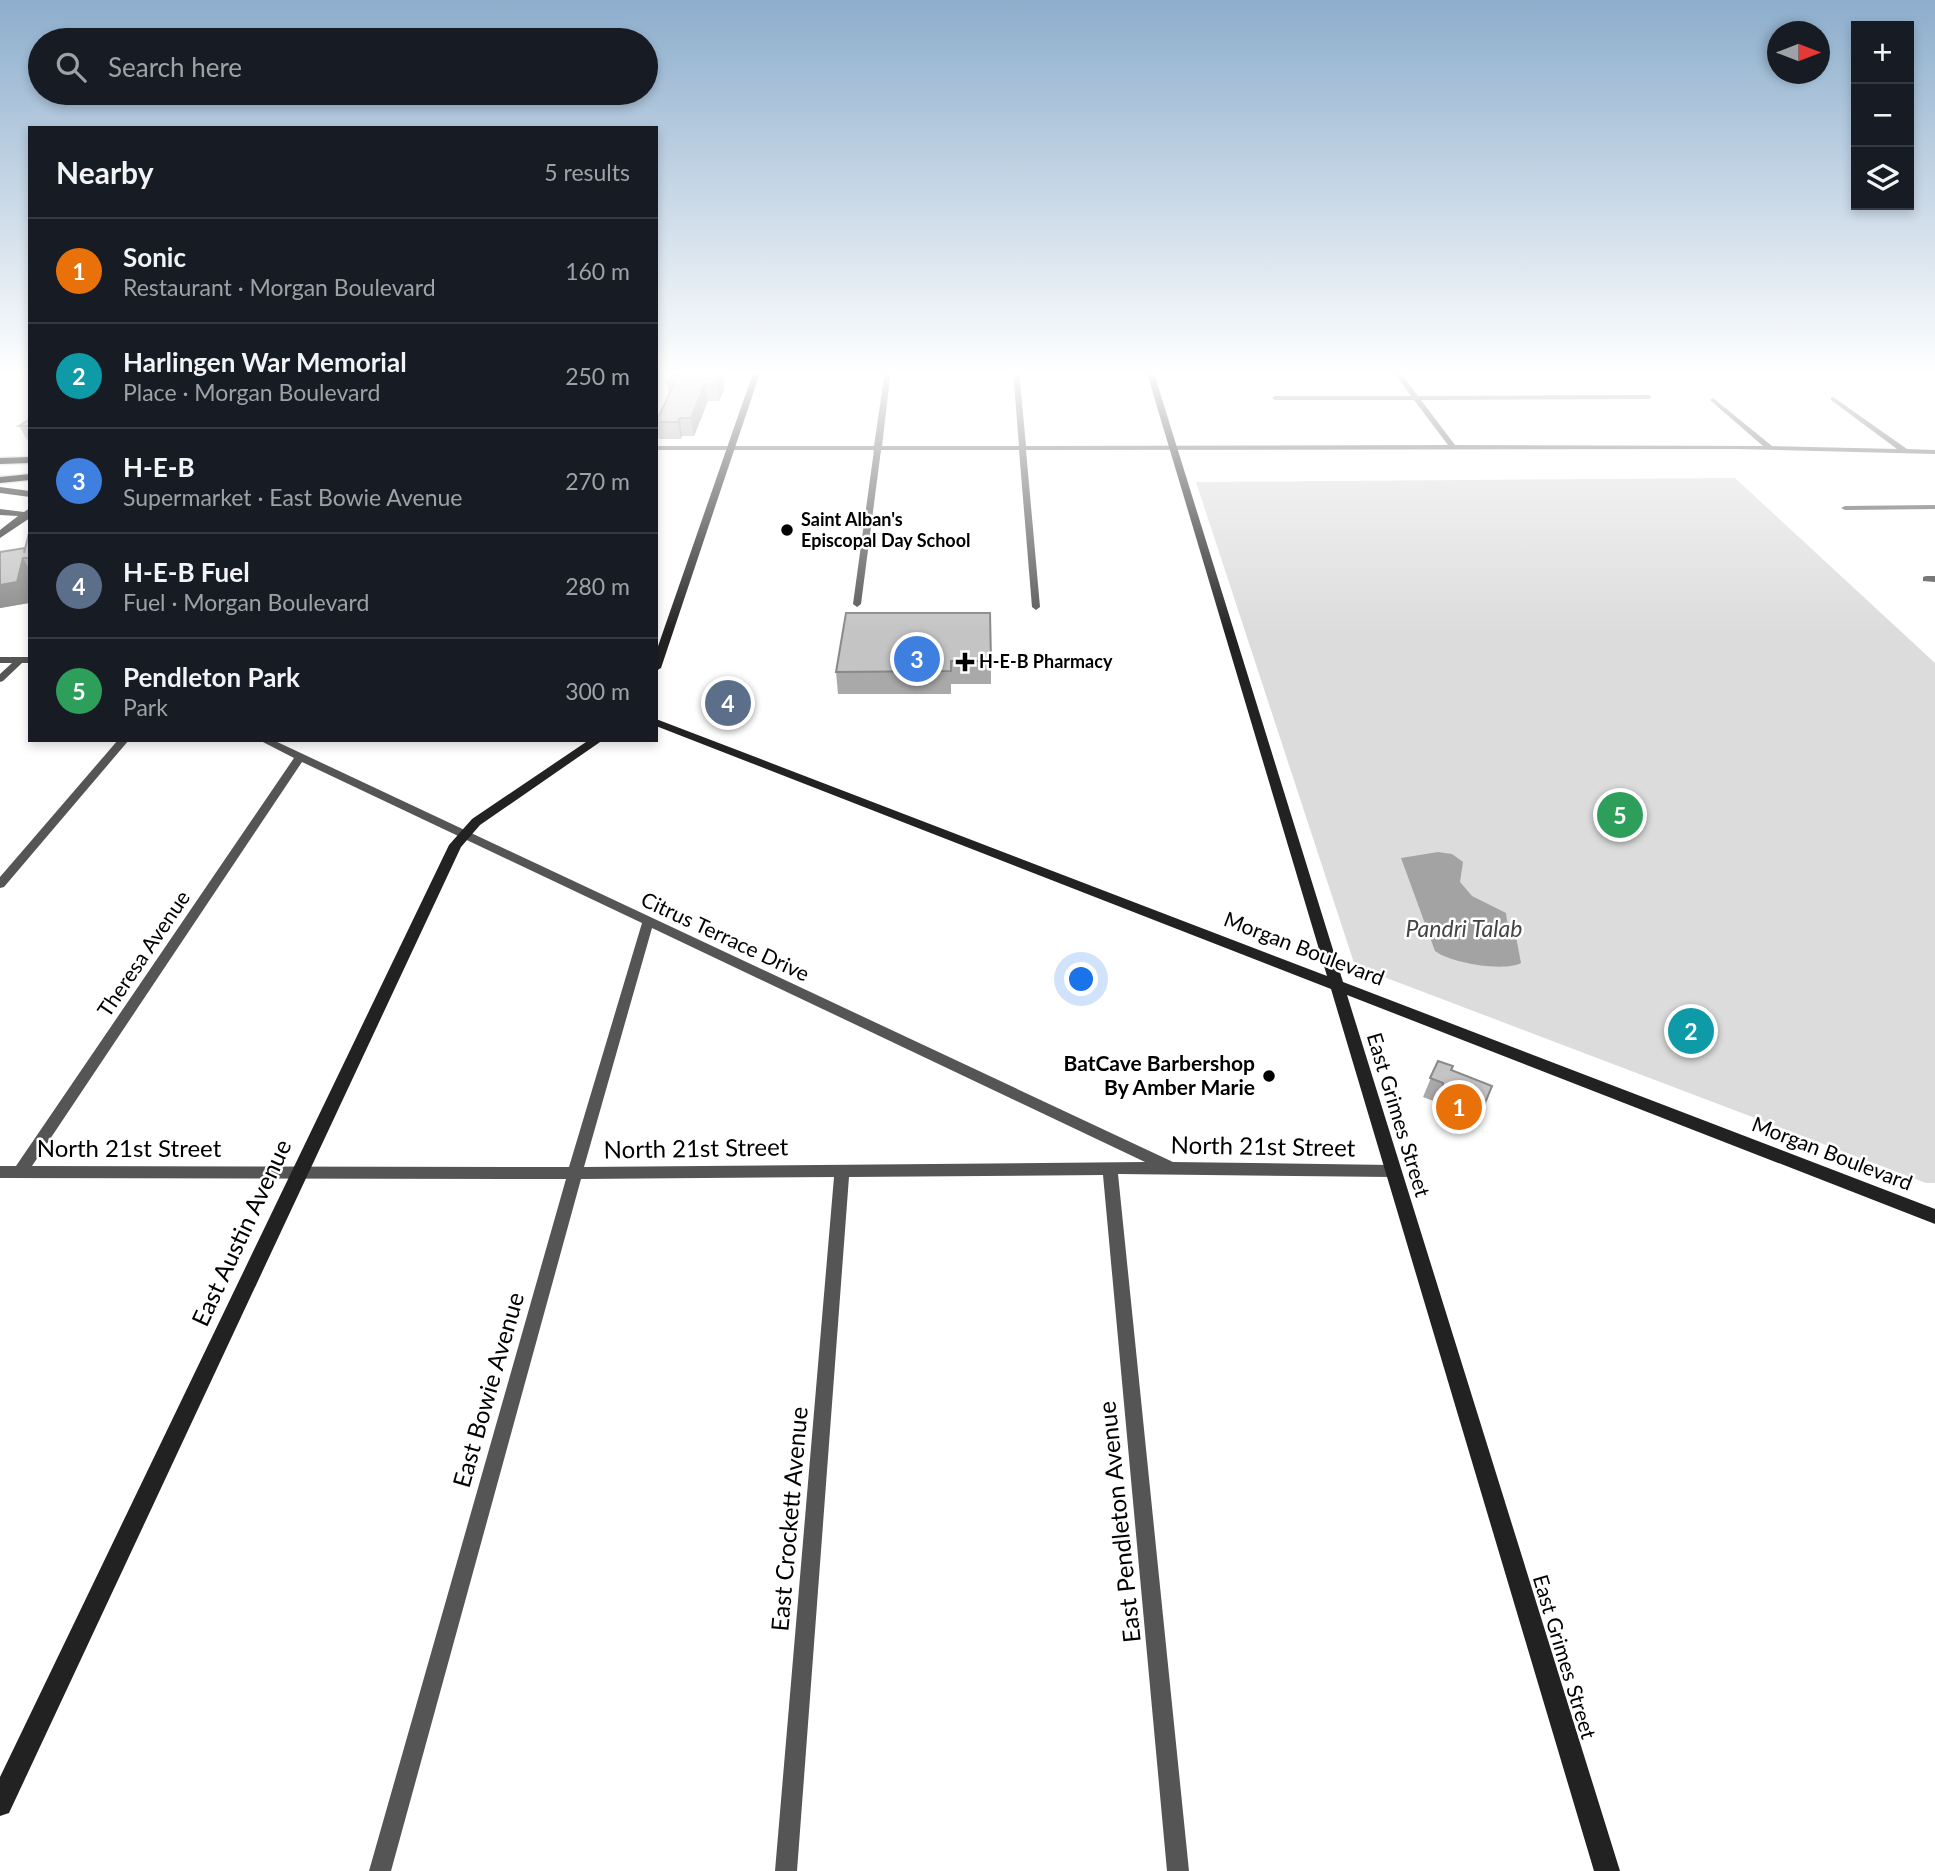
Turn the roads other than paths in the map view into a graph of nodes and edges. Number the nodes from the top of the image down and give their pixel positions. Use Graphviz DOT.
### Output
graph roads {
  1 [pos="729,457"];
  2 [pos="876,457"];
  3 [pos="1024,457"];
  4 [pos="1174,457"];
  5 [pos="28,460"];
  6 [pos="0,461"];
  7 [pos="28,477"];
  8 [pos="0,480"];
  9 [pos="0,491"];
  10 [pos="28,494"];
  11 [pos="1935,507"];
  12 [pos="1845,508"];
  13 [pos="0,512"];
  14 [pos="28,514"];
  15 [pos="0,535"];
  16 [pos="857,604"];
  17 [pos="1036,607"];
  18 [pos="0,660"];
  19 [pos="25,660"];
  20 [pos="658,662"];
  21 [pos="0,679"];
  22 [pos="658,723"];
  23 [pos="122,742"];
  24 [pos="268,742"];
  25 [pos="594,742"];
  26 [pos="300,757"];
  27 [pos="463,834"];
  28 [pos="0,884"];
  29 [pos="648,922"];
  30 [pos="1336,984"];
  31 [pos="1171,1168"];
  32 [pos="1110,1169"];
  33 [pos="842,1170"];
  34 [pos="299,1171"];
  35 [pos="1392,1171"];
  36 [pos="0,1172"];
  37 [pos="20,1172"];
  38 [pos="575,1173"];
  39 [pos="1935,1217"];
  40 [pos="0,1804"];
  41 [pos="380,1871"];
  42 [pos="786,1871"];
  43 [pos="1178,1871"];
  44 [pos="1607,1871"];
  1 -- 20 [label="street"];
  2 -- 16 [label="street"];
  3 -- 17 [label="street"];
  4 -- 30 [label="street, East Grimes Street"];
  5 -- 6 [label="main road"];
  7 -- 8 [label="main road"];
  9 -- 10 [label="street"];
  11 -- 12 [label="street"];
  13 -- 14 [label="street"];
  14 -- 15 [label="street"];
  18 -- 19 [label="street"];
  19 -- 21 [label="street"];
  22 -- 30 [label="street, Morgan Boulevard"];
  23 -- 28 [label="street"];
  24 -- 26 [label="street, Citrus Terrace Drive"];
  25 -- 27 [label="street, East Austin Avenue"];
  26 -- 27 [label="street, Citrus Terrace Drive"];
  26 -- 37 [label="street, Theresa Avenue"];
  27 -- 29 [label="street, Citrus Terrace Drive"];
  27 -- 34 [label="street, East Austin Avenue"];
  29 -- 31 [label="street, Citrus Terrace Drive"];
  29 -- 38 [label="street, East Bowie Avenue"];
  30 -- 35 [label="street, East Grimes Street"];
  30 -- 39 [label="street, Morgan Boulevard"];
  31 -- 32 [label="street, North 21st Street"];
  31 -- 35 [label="street, North 21st Street"];
  32 -- 33 [label="street, North 21st Street"];
  32 -- 43 [label="street, East Pendleton Avenue"];
  33 -- 38 [label="street, North 21st Street"];
  33 -- 42 [label="street, East Crockett Avenue"];
  34 -- 37 [label="street, North 21st Street"];
  34 -- 38 [label="street, North 21st Street"];
  34 -- 40 [label="street, East Austin Avenue"];
  35 -- 44 [label="street, East Grimes Street"];
  36 -- 37 [label="street, North 21st Street"];
  38 -- 41 [label="street, East Bowie Avenue"];
}
